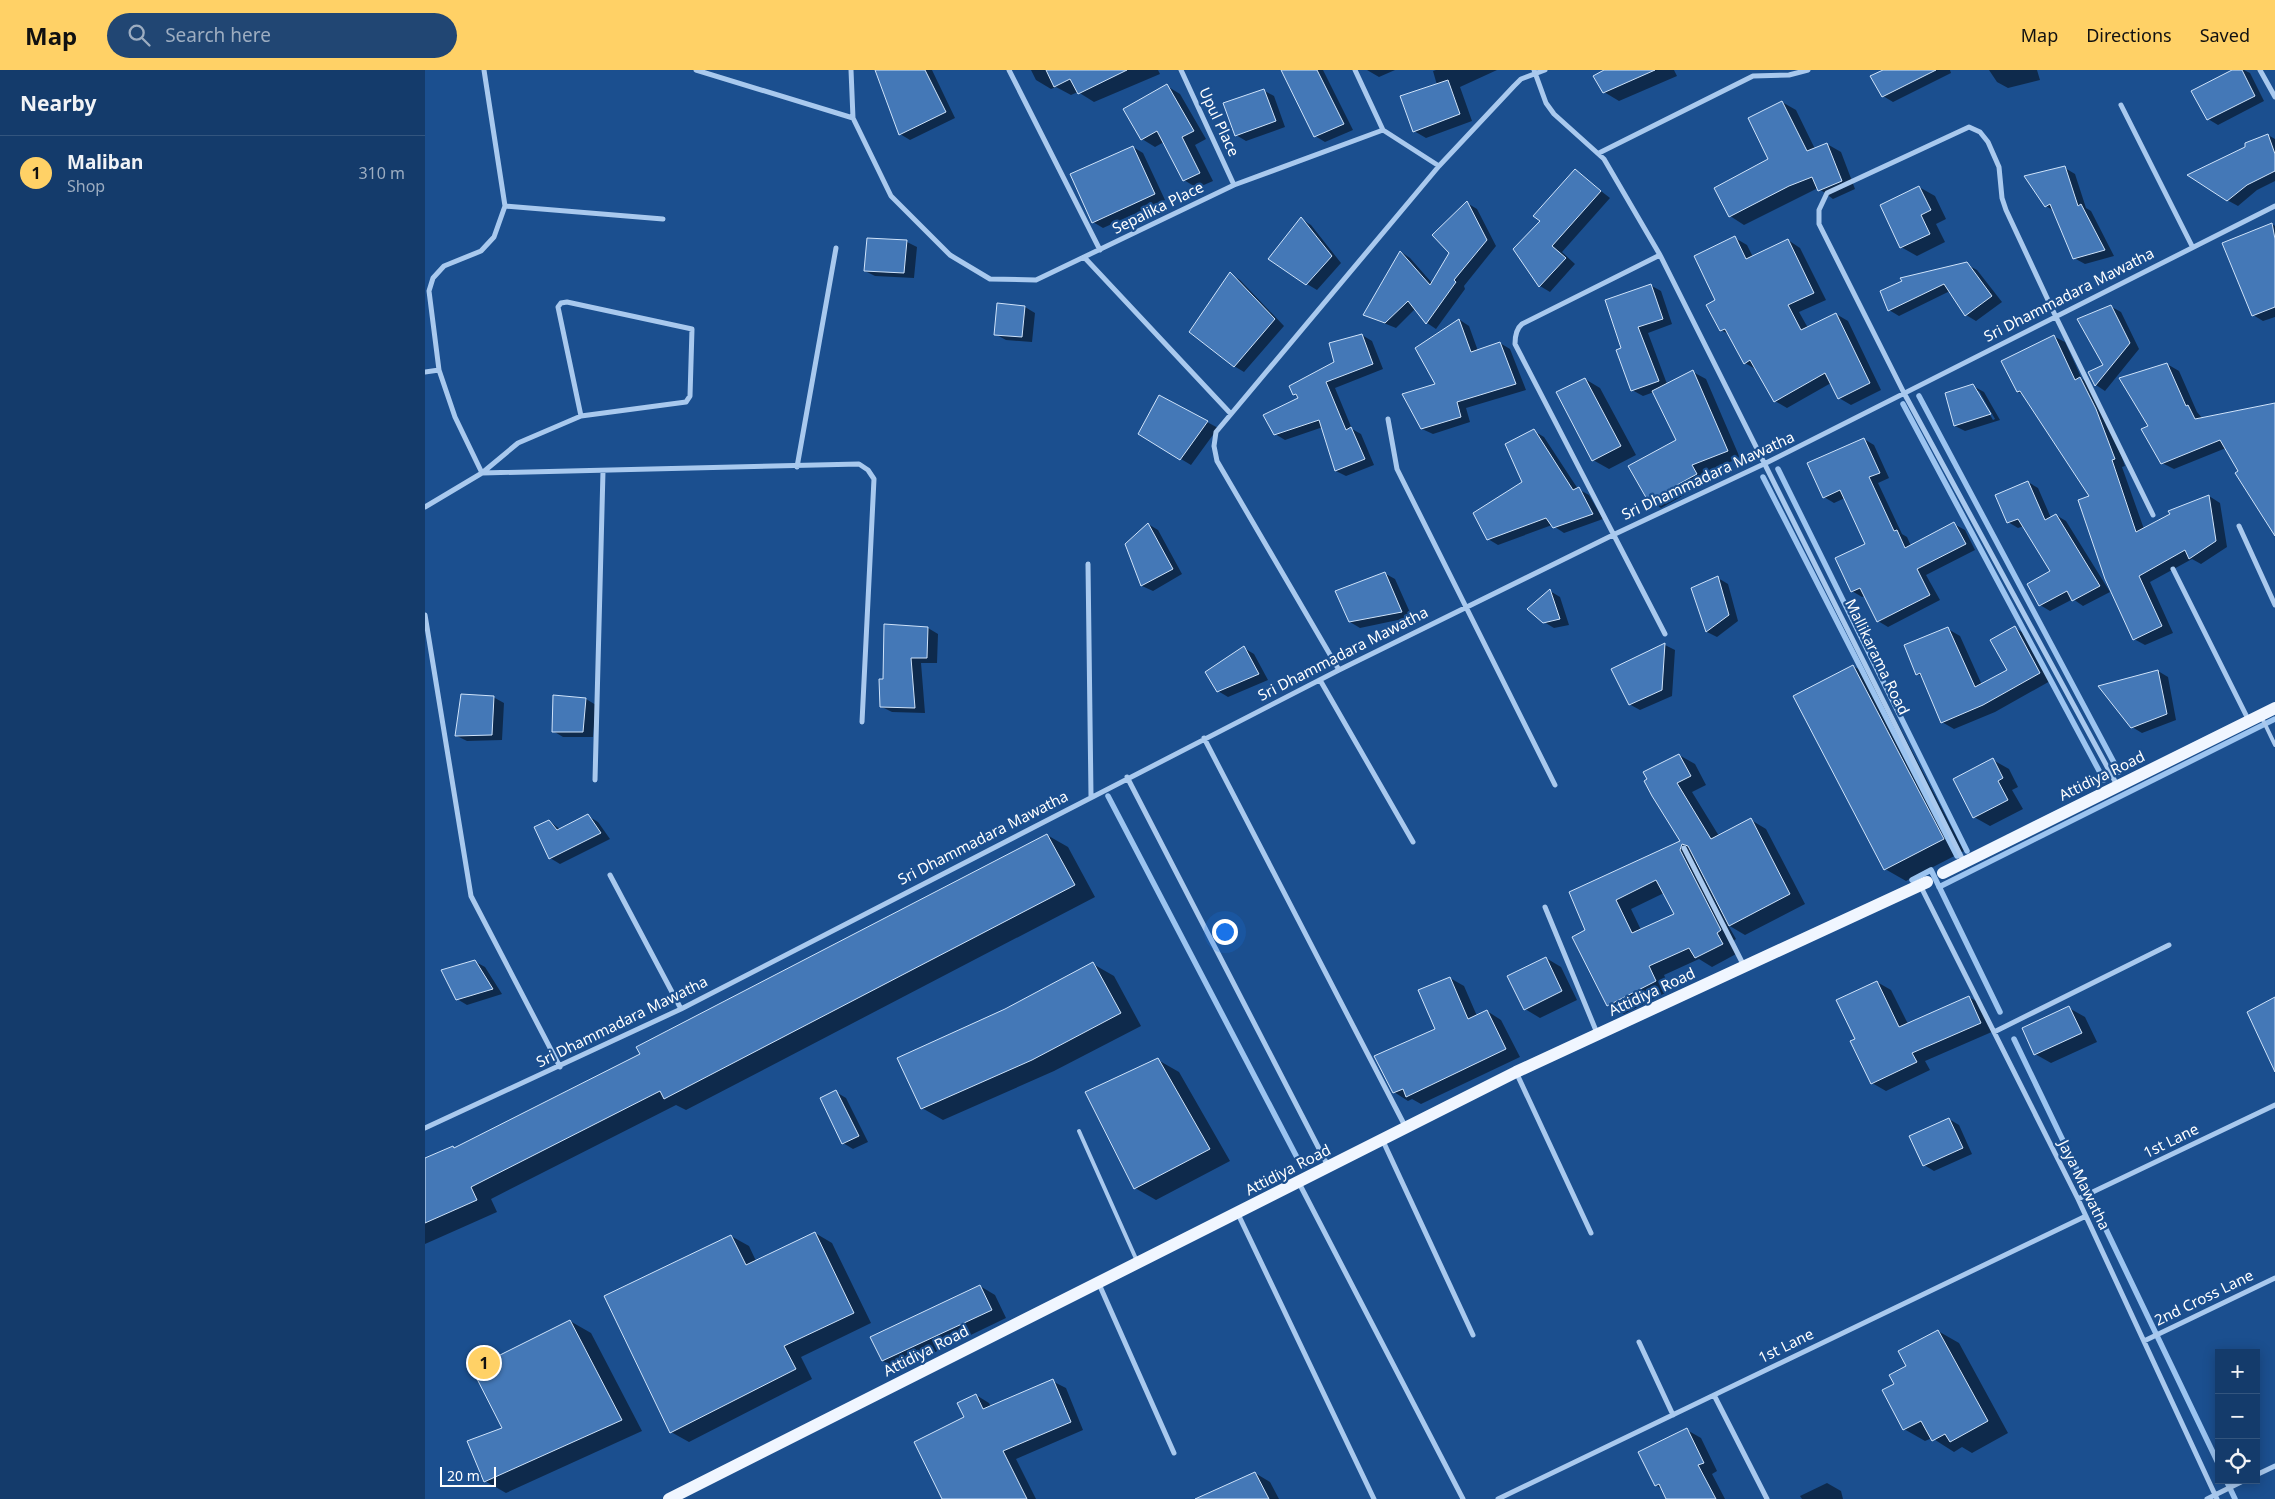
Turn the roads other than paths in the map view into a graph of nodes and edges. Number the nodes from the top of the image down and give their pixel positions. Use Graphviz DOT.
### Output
graph roads {
  1 [pos="484,70"];
  2 [pos="696,70"];
  3 [pos="851,70"];
  4 [pos="1009,70"];
  5 [pos="1181,70"];
  6 [pos="1355,70"];
  7 [pos="1545,70"];
  8 [pos="1808,70"];
  9 [pos="2261,70"];
  10 [pos="1535,72"];
  11 [pos="2275,97"];
  12 [pos="2121,105"];
  13 [pos="853,118"];
  14 [pos="1383,130"];
  15 [pos="1599,153"];
  16 [pos="1439,166"];
  17 [pos="1234,185"];
  18 [pos="505,206"];
  19 [pos="2275,206"];
  20 [pos="663,219"];
  21 [pos="2192,246"];
  22 [pos="836,248"];
  23 [pos="1100,250"];
  24 [pos="1661,255"];
  25 [pos="1084,257"];
  26 [pos="2055,315"];
  27 [pos="439,370"];
  28 [pos="425,372"];
  29 [pos="1904,393"];
  30 [pos="1231,414"];
  31 [pos="581,416"];
  32 [pos="1388,419"];
  33 [pos="1766,463"];
  34 [pos="797,467"];
  35 [pos="603,470"];
  36 [pos="482,473"];
  37 [pos="425,506"];
  38 [pos="2153,515"];
  39 [pos="2239,526"];
  40 [pos="1615,534"];
  41 [pos="1088,564"];
  42 [pos="2173,569"];
  43 [pos="2275,605"];
  44 [pos="1465,608"];
  45 [pos="425,615"];
  46 [pos="1665,634"];
  47 [pos="1339,670"];
  48 [pos="1320,680"];
  49 [pos="2275,708"];
  50 [pos="2261,715"];
  51 [pos="2249,721"];
  52 [pos="862,722"];
  53 [pos="1204,738"];
  54 [pos="2275,746"];
  55 [pos="1127,777"];
  56 [pos="595,780"];
  57 [pos="1555,785"];
  58 [pos="2117,786"];
  59 [pos="1091,796"];
  60 [pos="1413,842"];
  61 [pos="1684,848"];
  62 [pos="1964,862"];
  63 [pos="1943,873"];
  64 [pos="610,875"];
  65 [pos="1923,884"];
  66 [pos="1545,907"];
  67 [pos="2169,945"];
  68 [pos="1744,966"];
  69 [pos="681,1009"];
  70 [pos="1994,1032"];
  71 [pos="1598,1035"];
  72 [pos="560,1067"];
  73 [pos="1516,1072"];
  74 [pos="2275,1105"];
  75 [pos="1406,1127"];
  76 [pos="425,1128"];
  77 [pos="1079,1131"];
  78 [pos="1383,1140"];
  79 [pos="1329,1167"];
  80 [pos="1299,1183"];
  81 [pos="2078,1199"];
  82 [pos="1238,1214"];
  83 [pos="2086,1216"];
  84 [pos="1591,1233"];
  85 [pos="1138,1263"];
  86 [pos="2275,1278"];
  87 [pos="1098,1283"];
  88 [pos="1473,1336"];
  89 [pos="2144,1341"];
  90 [pos="1639,1342"];
  91 [pos="1715,1395"];
  92 [pos="1673,1415"];
  93 [pos="1174,1453"];
  94 [pos="2275,1466"];
  95 [pos="2260,1473"];
  96 [pos="2238,1484"];
  97 [pos="2216,1497"];
  98 [pos="669,1499"];
  99 [pos="1374,1499"];
  100 [pos="1463,1499"];
  101 [pos="1498,1499"];
  102 [pos="1767,1499"];
  103 [pos="2207,1499"];
  1 -- 18 [label="street"];
  2 -- 13 [label="street"];
  3 -- 13 [label="street"];
  4 -- 23 [label="street"];
  5 -- 17 [label="street, Upul Place"];
  6 -- 14 [label="street"];
  7 -- 10 [label="street"];
  8 -- 15 [label="street"];
  9 -- 11 [label="street"];
  10 -- 15 [label="street, Mallikarama Road"];
  10 -- 16 [label="street"];
  12 -- 21 [label="street"];
  13 -- 25 [label="street, Sepalika Place"];
  14 -- 16 [label="street"];
  14 -- 17 [label="street, Sepalika Place"];
  15 -- 24 [label="street, Mallikarama Road"];
  16 -- 30 [label="street"];
  17 -- 23 [label="street, Sepalika Place"];
  18 -- 20 [label="street"];
  18 -- 27 [label="street"];
  19 -- 21 [label="street, Sri Dhammadara Mawatha"];
  21 -- 26 [label="street, Sri Dhammadara Mawatha"];
  22 -- 34 [label="street"];
  23 -- 25 [label="street, Sepalika Place"];
  24 -- 33 [label="street, Mallikarama Road"];
  24 -- 40 [label="street"];
  25 -- 30 [label="street"];
  26 -- 29 [label="street, Sri Dhammadara Mawatha"];
  26 -- 29 [label="street"];
  26 -- 38 [label="street"];
  27 -- 28 [label="street"];
  27 -- 36 [label="street"];
  29 -- 33 [label="street, Sri Dhammadara Mawatha"];
  29 -- 58 [label="street"];
  30 -- 47 [label="street"];
  31 -- 31 [label="street"];
  31 -- 36 [label="street"];
  32 -- 44 [label="street"];
  33 -- 40 [label="street, Sri Dhammadara Mawatha"];
  33 -- 62 [label="street, Mallikarama Road"];
  34 -- 35 [label="street"];
  34 -- 52 [label="street"];
  35 -- 36 [label="street"];
  35 -- 56 [label="street"];
  36 -- 37 [label="street"];
  39 -- 43 [label="street"];
  40 -- 44 [label="street, Sri Dhammadara Mawatha"];
  40 -- 46 [label="street"];
  41 -- 59 [label="street"];
  42 -- 51 [label="street"];
  44 -- 47 [label="street, Sri Dhammadara Mawatha"];
  44 -- 57 [label="street"];
  45 -- 72 [label="street"];
  47 -- 48 [label="street, Sri Dhammadara Mawatha"];
  48 -- 53 [label="street, Sri Dhammadara Mawatha"];
  48 -- 60 [label="street"];
  49 -- 50 [label="main road, Attidiya Road"];
  50 -- 51 [label="main road, Attidiya Road"];
  50 -- 54 [label="lane"];
  51 -- 58 [label="main road, Attidiya Road"];
  53 -- 55 [label="street, Sri Dhammadara Mawatha"];
  53 -- 75 [label="street"];
  55 -- 59 [label="street, Sri Dhammadara Mawatha"];
  55 -- 79 [label="street"];
  58 -- 62 [label="main road, Attidiya Road"];
  59 -- 69 [label="street, Sri Dhammadara Mawatha"];
  61 -- 68 [label="street"];
  62 -- 63 [label="main road, Attidiya Road"];
  64 -- 69 [label="street"];
  65 -- 68 [label="main road, Attidiya Road"];
  65 -- 70 [label="street, Jaya Mawatha"];
  66 -- 71 [label="street"];
  67 -- 70 [label="street"];
  68 -- 71 [label="main road, Attidiya Road"];
  69 -- 72 [label="street, Sri Dhammadara Mawatha"];
  70 -- 81 [label="street, Jaya Mawatha"];
  71 -- 73 [label="main road, Attidiya Road"];
  72 -- 76 [label="street, Sri Dhammadara Mawatha"];
  73 -- 75 [label="main road, Attidiya Road"];
  73 -- 84 [label="street"];
  74 -- 81 [label="street, 1st Lane"];
  75 -- 78 [label="main road, Attidiya Road"];
  77 -- 85 [label="lane"];
  78 -- 79 [label="main road, Attidiya Road"];
  78 -- 88 [label="street"];
  79 -- 80 [label="main road, Attidiya Road"];
  80 -- 82 [label="main road, Attidiya Road"];
  80 -- 100 [label="street"];
  81 -- 83 [label="street, Jaya Mawatha"];
  82 -- 85 [label="main road, Attidiya Road"];
  82 -- 99 [label="street"];
  83 -- 89 [label="street, Jaya Mawatha"];
  83 -- 91 [label="street, 1st Lane"];
  85 -- 87 [label="main road, Attidiya Road"];
  86 -- 89 [label="street, 2nd Cross Lane"];
  87 -- 93 [label="street"];
  87 -- 98 [label="main road, Attidiya Road"];
  89 -- 97 [label="street, Jaya Mawatha"];
  90 -- 92 [label="street"];
  91 -- 92 [label="street, 1st Lane"];
  91 -- 102 [label="street"];
  92 -- 101 [label="street, 1st Lane"];
  94 -- 95 [label="street"];
  96 -- 97 [label="street"];
  97 -- 103 [label="street"];
}
